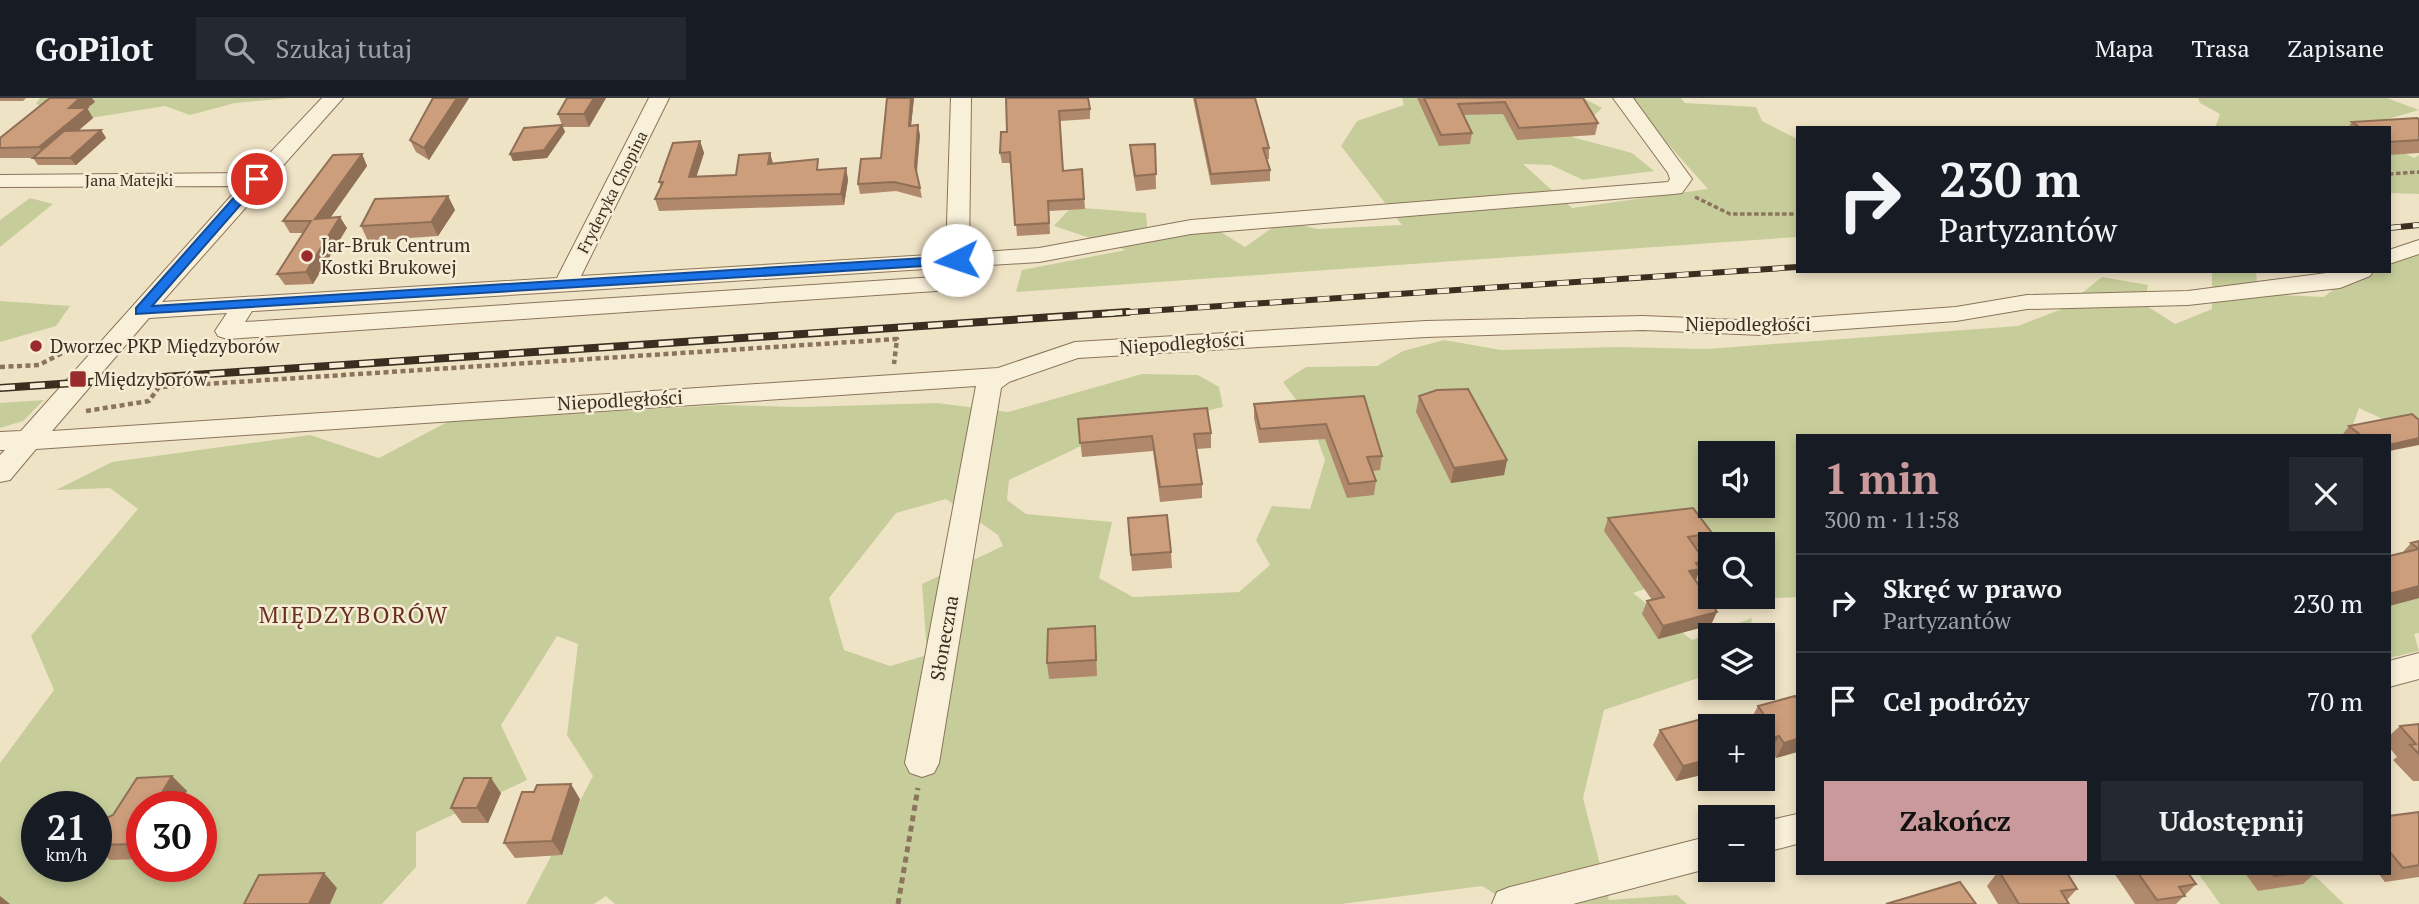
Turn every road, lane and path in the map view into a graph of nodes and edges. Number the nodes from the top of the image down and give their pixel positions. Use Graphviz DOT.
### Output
graph roads {
  1 [pos="333,98"];
  2 [pos="659,98"];
  3 [pos="961,98"];
  4 [pos="1623,98"];
  5 [pos="2419,172"];
  6 [pos="2391,174"];
  7 [pos="257,179"];
  8 [pos="0,181"];
  9 [pos="1672,187"];
  10 [pos="1796,214"];
  11 [pos="2419,247"];
  12 [pos="2391,256"];
  13 [pos="957,260"];
  14 [pos="2351,276"];
  15 [pos="869,277"];
  16 [pos="936,284"];
  17 [pos="565,286"];
  18 [pos="470,292"];
  19 [pos="244,305"];
  20 [pos="141,311"];
  21 [pos="458,316"];
  22 [pos="82,342"];
  23 [pos="894,365"];
  24 [pos="0,368"];
  25 [pos="1000,376"];
  26 [pos="83,411"];
  27 [pos="0,441"];
  28 [pos="28,441"];
  29 [pos="0,472"];
  30 [pos="2419,666"];
  31 [pos="2391,673"];
  32 [pos="922,763"];
  33 [pos="1796,829"];
  34 [pos="1775,835"];
  35 [pos="1698,855"];
  36 [pos="898,904"];
  37 [pos="1510,904"];
  1 -- 7 [label="street"];
  2 -- 17 [label="street, Fryderyka Chopina"];
  3 -- 13 [label="street"];
  4 -- 9 [label="street"];
  5 -- 6 [label="path"];
  7 -- 8 [label="street, Jana Matejki"];
  7 -- 20 [label="street"];
  9 -- 10 [label="path"];
  9 -- 13 [label="street"];
  11 -- 12 [label="street"];
  13 -- 15 [label="street"];
  14 -- 25 [label="street, Niepodległości"];
  15 -- 16 [label="street"];
  15 -- 17 [label="street"];
  15 -- 21 [label="street"];
  17 -- 18 [label="street"];
  18 -- 19 [label="street"];
  18 -- 21 [label="street"];
  19 -- 20 [label="street"];
  19 -- 21 [label="street"];
  20 -- 28 [label="street"];
  22 -- 24 [label="path"];
  23 -- 26 [label="path"];
  25 -- 28 [label="street, Niepodległości"];
  25 -- 32 [label="street, Słoneczna"];
  27 -- 28 [label="street, Niepodległości"];
  28 -- 29 [label="street"];
  30 -- 31 [label="street"];
  32 -- 36 [label="path"];
  33 -- 34 [label="street"];
  35 -- 37 [label="street"];
}
